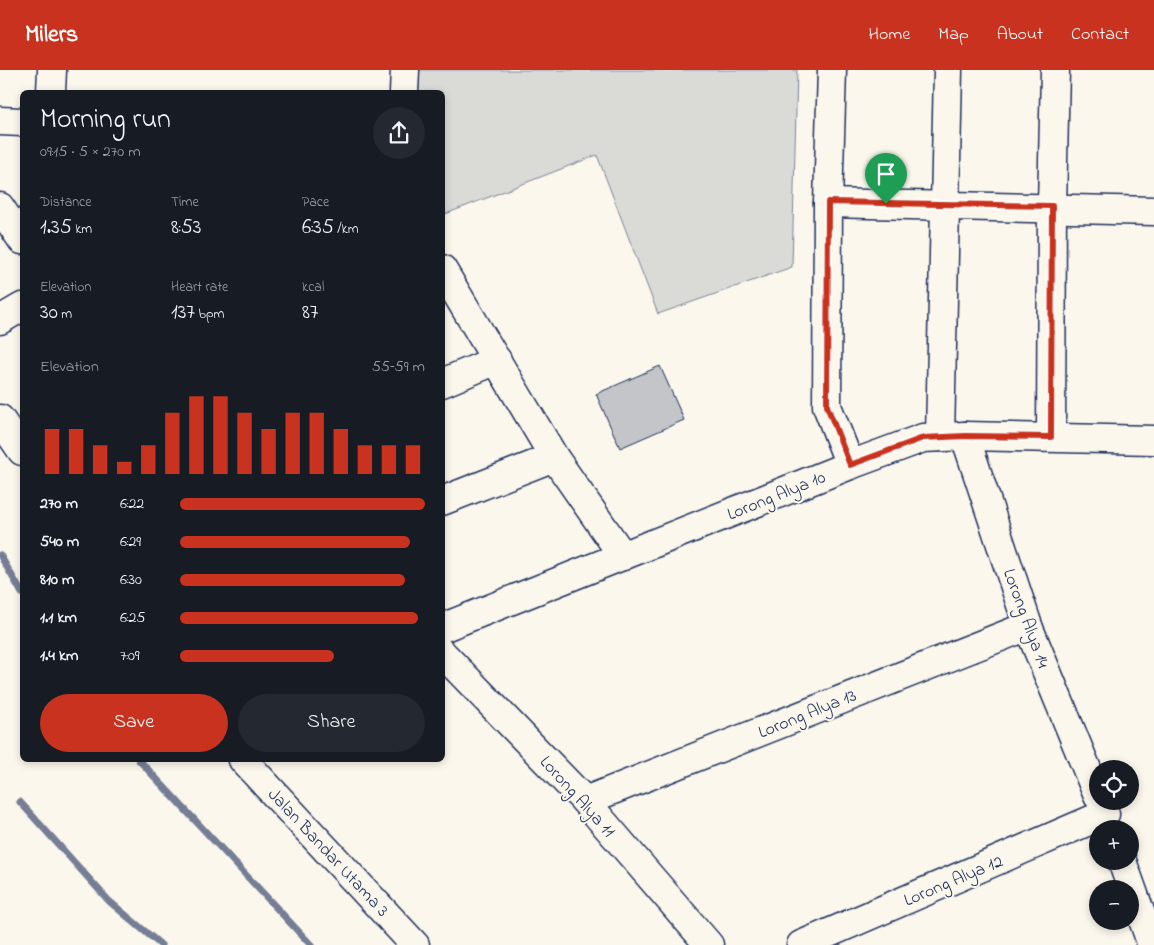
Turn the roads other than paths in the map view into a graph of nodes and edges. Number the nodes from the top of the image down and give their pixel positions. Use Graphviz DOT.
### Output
graph roads {
  1 [pos="52,70"];
  2 [pos="405,70"];
  3 [pos="832,70"];
  4 [pos="948,70"];
  5 [pos="1055,70"];
  6 [pos="51,90"];
  7 [pos="404,90"];
  8 [pos="0,121"];
  9 [pos="20,122"];
  10 [pos="828,202"];
  11 [pos="945,204"];
  12 [pos="1052,206"];
  13 [pos="0,207"];
  14 [pos="1154,211"];
  15 [pos="20,237"];
  16 [pos="445,274"];
  17 [pos="20,308"];
  18 [pos="0,320"];
  19 [pos="497,360"];
  20 [pos="445,382"];
  21 [pos="0,419"];
  22 [pos="952,436"];
  23 [pos="1051,437"];
  24 [pos="1154,440"];
  25 [pos="20,448"];
  26 [pos="554,456"];
  27 [pos="850,465"];
  28 [pos="445,500"];
  29 [pos="622,556"];
  30 [pos="1028,626"];
  31 [pos="445,627"];
  32 [pos="445,656"];
  33 [pos="245,762"];
  34 [pos="1089,776"];
  35 [pos="585,801"];
  36 [pos="1103,810"];
  37 [pos="1125,870"];
  38 [pos="415,945"];
  39 [pos="709,945"];
  40 [pos="801,945"];
  41 [pos="1152,945"];
  1 -- 6 [label="street"];
  2 -- 7 [label="street"];
  3 -- 10 [label="street"];
  4 -- 11 [label="street, Lorong Alya 14"];
  5 -- 12 [label="street"];
  8 -- 9 [label="street"];
  10 -- 11 [label="street"];
  10 -- 27 [label="street"];
  11 -- 12 [label="street"];
  11 -- 22 [label="street, Lorong Alya 14"];
  12 -- 14 [label="street"];
  12 -- 23 [label="street"];
  13 -- 15 [label="street"];
  16 -- 19 [label="street"];
  17 -- 18 [label="street"];
  19 -- 20 [label="street"];
  19 -- 26 [label="street"];
  21 -- 25 [label="street"];
  22 -- 23 [label="street, Lorong Alya 10"];
  22 -- 27 [label="street, Lorong Alya 10"];
  22 -- 30 [label="street, Lorong Alya 14"];
  23 -- 24 [label="street, Lorong Alya 10"];
  26 -- 28 [label="street"];
  26 -- 29 [label="street"];
  27 -- 29 [label="street, Lorong Alya 10"];
  29 -- 31 [label="street, Lorong Alya 10"];
  30 -- 34 [label="street, Lorong Alya 14"];
  30 -- 35 [label="street, Lorong Alya 13"];
  32 -- 35 [label="street, Lorong Alya 11"];
  33 -- 38 [label="street, Jalan Bandar Utama 3"];
  35 -- 39 [label="street, Lorong Alya 11"];
  36 -- 40 [label="street, Lorong Alya 12"];
  37 -- 41 [label="street"];
}
